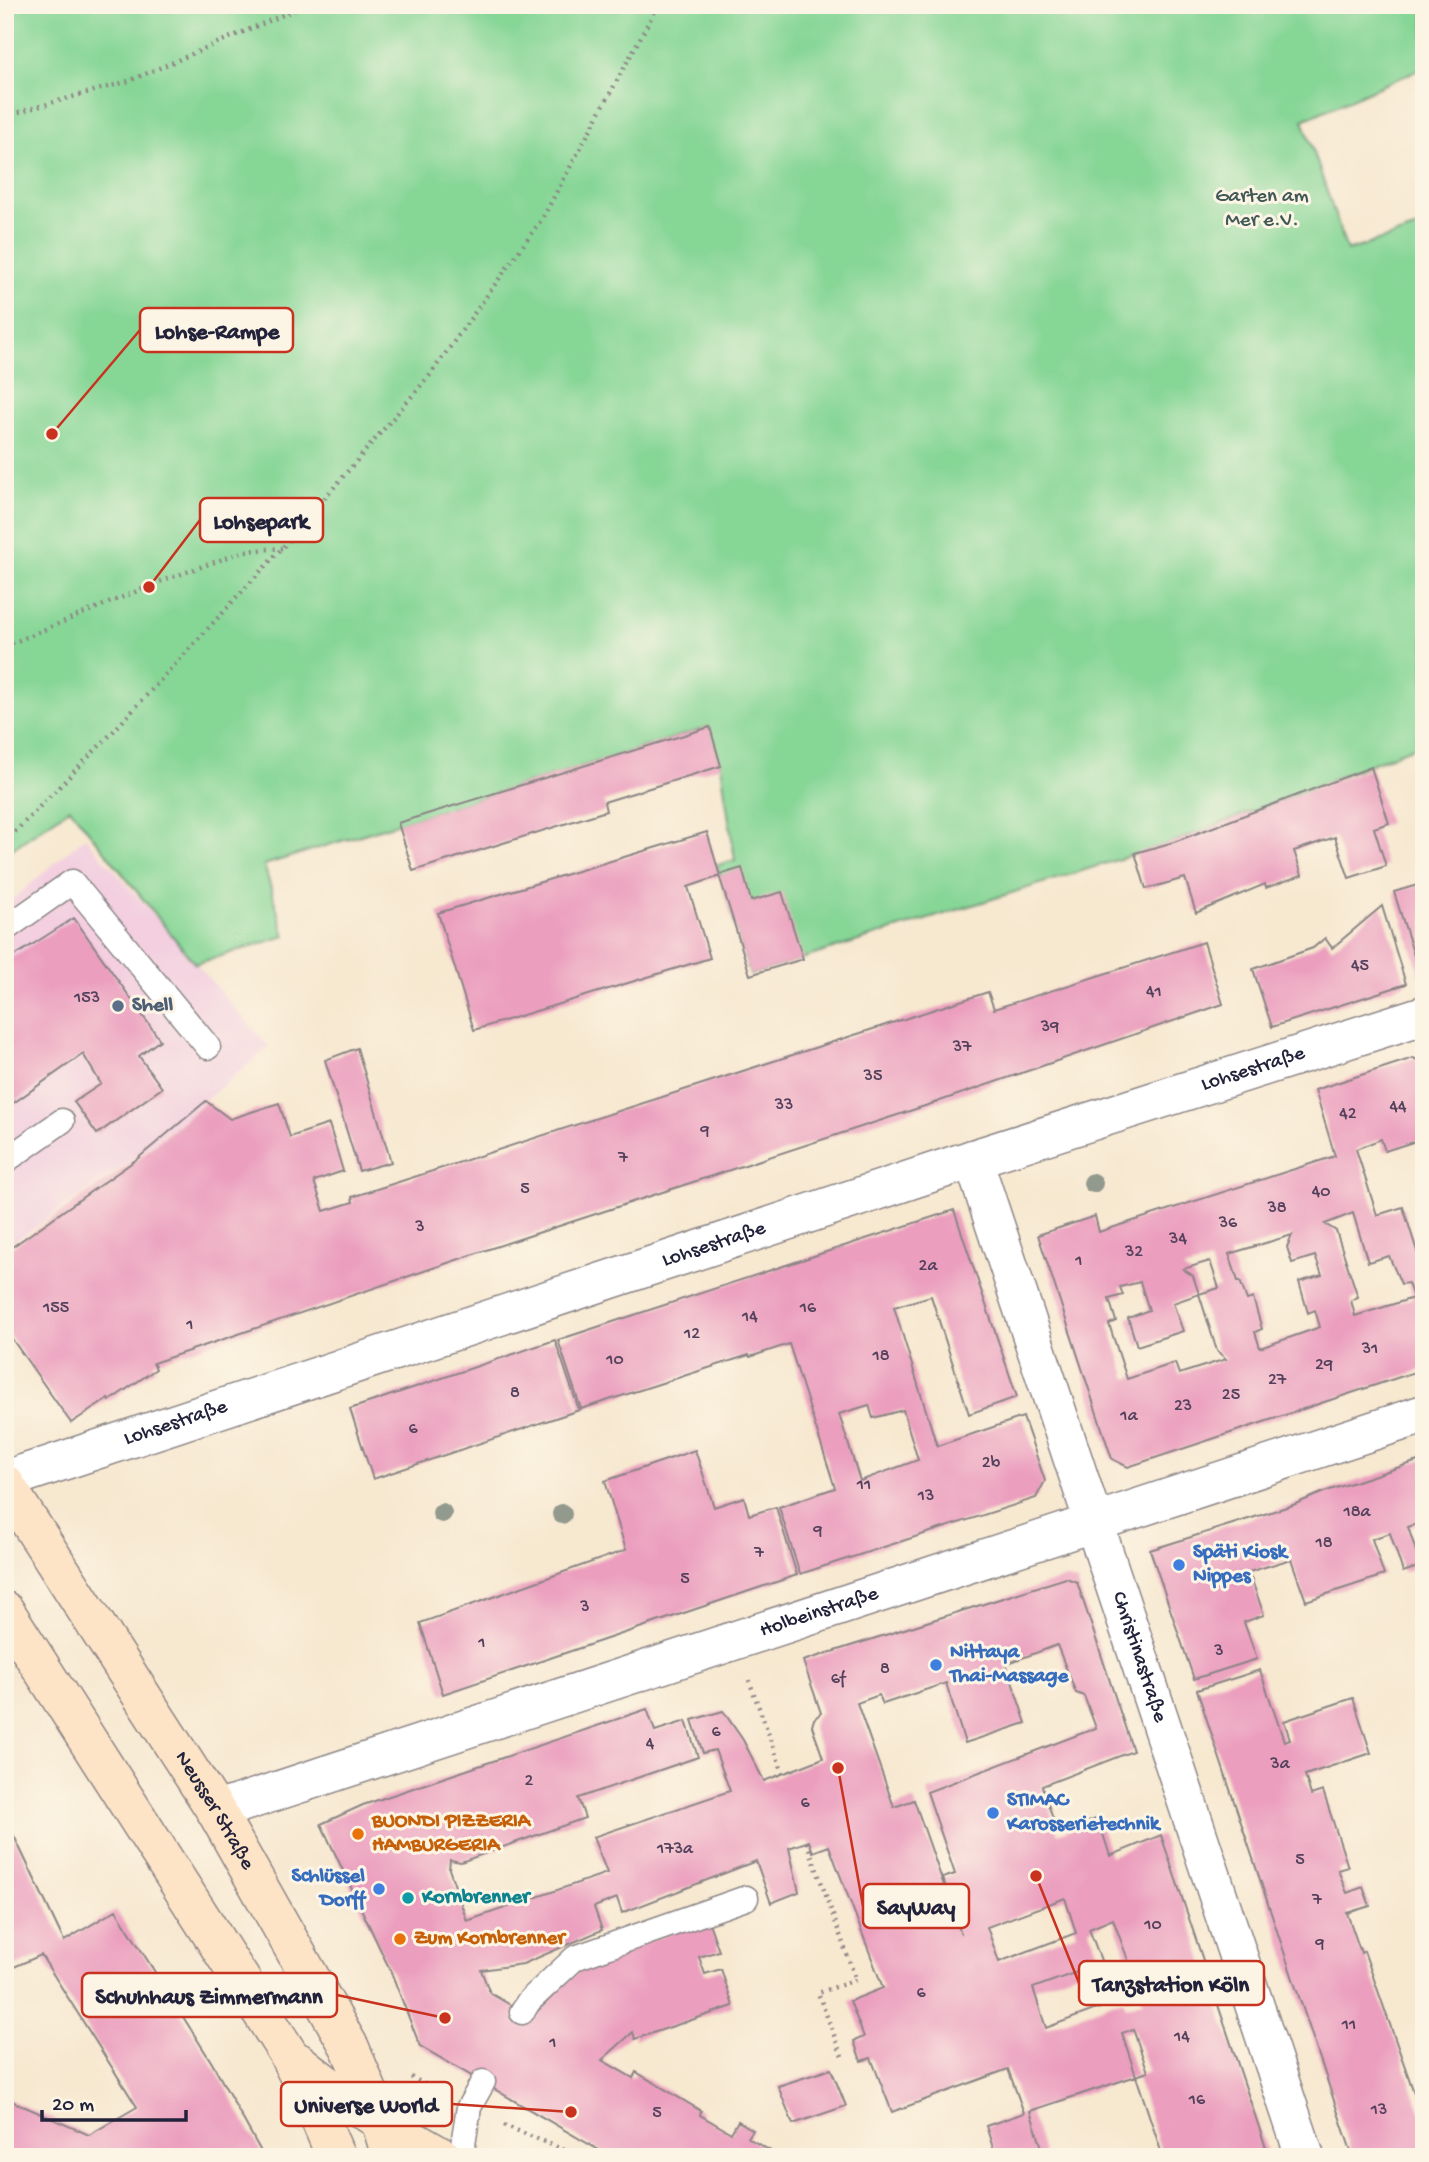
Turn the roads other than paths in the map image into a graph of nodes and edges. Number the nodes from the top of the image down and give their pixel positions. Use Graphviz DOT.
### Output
graph roads {
  1 [pos="5,929"];
  2 [pos="1424,1015"];
  3 [pos="208,1047"];
  4 [pos="62,1121"];
  5 [pos="973,1159"];
  6 [pos="5,1161"];
  7 [pos="1424,1414"];
  8 [pos="5,1482"];
  9 [pos="1094,1522"];
  10 [pos="5,1611"];
  11 [pos="216,1811"];
  12 [pos="746,1898"];
  13 [pos="522,2012"];
  14 [pos="287,2052"];
  15 [pos="483,2082"];
  16 [pos="386,2140"];
  17 [pos="335,2157"];
  18 [pos="442,2157"];
  19 [pos="461,2157"];
  20 [pos="1305,2157"];
  1 -- 3 [label="lane"];
  2 -- 5 [label="street, Lohsestraße"];
  4 -- 6 [label="lane"];
  5 -- 8 [label="street, Lohsestraße"];
  5 -- 9 [label="street, Christinastraße"];
  7 -- 9 [label="street, Holbeinstraße"];
  8 -- 11 [label="main road, Neusser Straße"];
  9 -- 11 [label="street, Holbeinstraße"];
  9 -- 20 [label="street, Christinastraße"];
  10 -- 14 [label="main road"];
  11 -- 16 [label="main road, Neusser Straße"];
  12 -- 13 [label="lane"];
  14 -- 16 [label="main road"];
  14 -- 17 [label="main road"];
  15 -- 19 [label="lane"];
  16 -- 18 [label="main road"];
}
